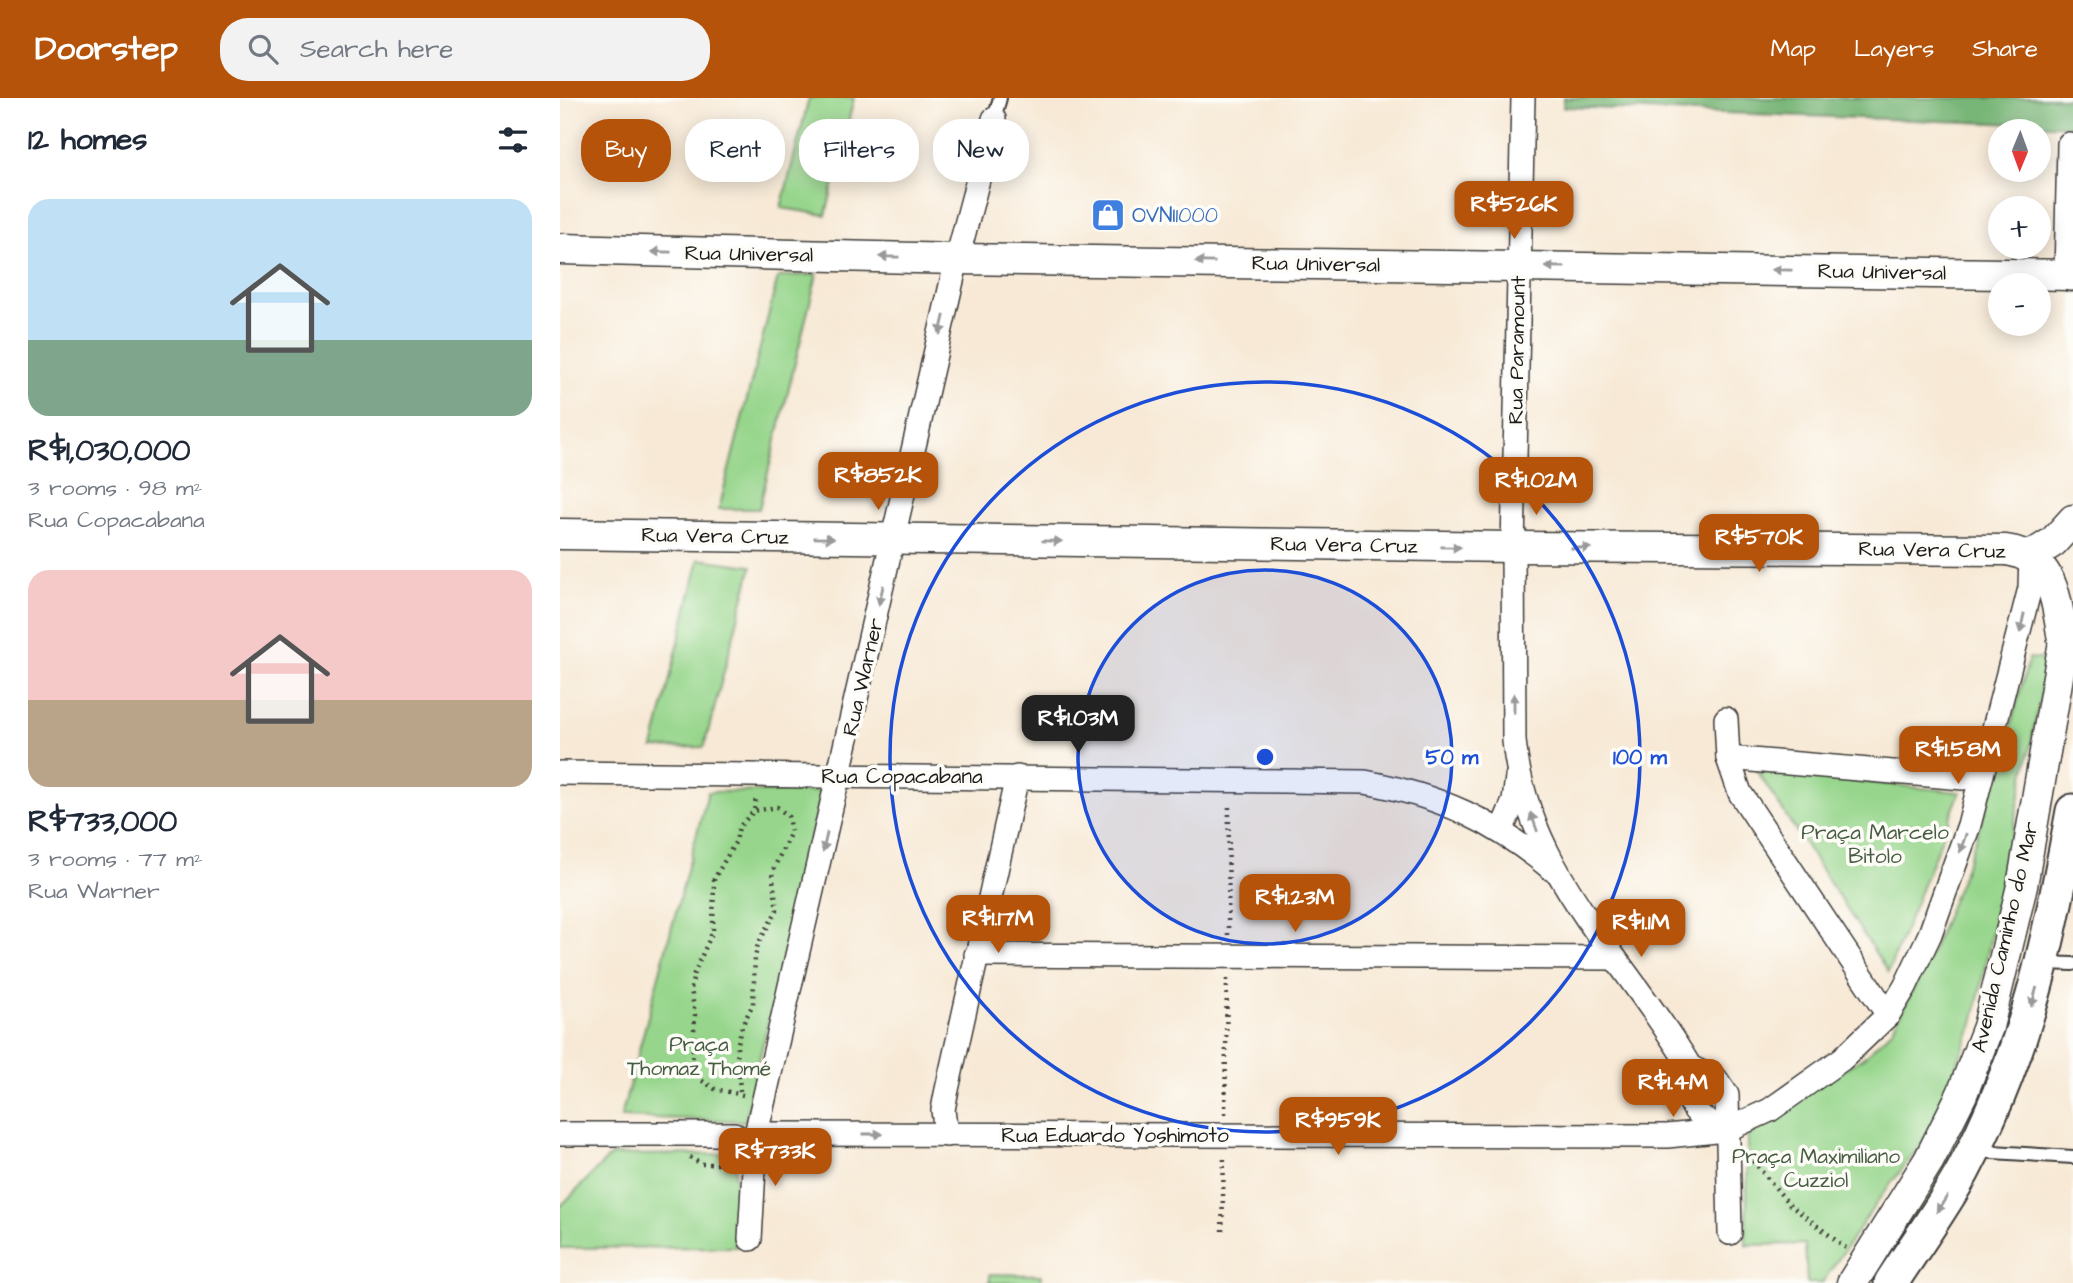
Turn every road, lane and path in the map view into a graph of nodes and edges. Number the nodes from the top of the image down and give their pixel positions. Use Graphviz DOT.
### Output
graph roads {
  1 [pos="1524,98"];
  2 [pos="997,108"];
  3 [pos="2069,144"];
  4 [pos="560,249"];
  5 [pos="957,259"];
  6 [pos="1519,267"];
  7 [pos="2071,274"];
  8 [pos="2073,520"];
  9 [pos="560,534"];
  10 [pos="894,539"];
  11 [pos="1513,547"];
  12 [pos="2031,556"];
  13 [pos="2073,589"];
  14 [pos="2064,645"];
  15 [pos="1726,719"];
  16 [pos="1728,758"];
  17 [pos="1518,771"];
  18 [pos="560,773"];
  19 [pos="760,775"];
  20 [pos="841,775"];
  21 [pos="1017,777"];
  22 [pos="1963,778"];
  23 [pos="1230,779"];
  24 [pos="754,811"];
  25 [pos="2073,811"];
  26 [pos="1501,831"];
  27 [pos="1556,873"];
  28 [pos="976,954"];
  29 [pos="1228,956"];
  30 [pos="1614,958"];
  31 [pos="2058,963"];
  32 [pos="1888,1015"];
  33 [pos="1690,1067"];
  34 [pos="740,1094"];
  35 [pos="765,1099"];
  36 [pos="1726,1130"];
  37 [pos="560,1134"];
  38 [pos="745,1134"];
  39 [pos="946,1135"];
  40 [pos="1224,1135"];
  41 [pos="1972,1151"];
  42 [pos="2073,1157"];
  43 [pos="701,1164"];
  44 [pos="734,1164"];
  45 [pos="1222,1231"];
  46 [pos="1730,1233"];
  47 [pos="750,1239"];
  48 [pos="1870,1277"];
  1 -- 6 [label="street, Rua Paramount"];
  2 -- 5 [label="street, Rua Warner"];
  3 -- 7 [label="street"];
  5 -- 4 [label="street, Rua Universal, one-way"];
  6 -- 5 [label="street, Rua Universal, one-way"];
  5 -- 10 [label="street, Rua Warner, one-way"];
  7 -- 6 [label="street, Rua Universal, one-way"];
  6 -- 11 [label="street, Rua Paramount"];
  8 -- 12 [label="street"];
  9 -- 10 [label="street, Rua Vera Cruz, one-way"];
  10 -- 11 [label="street, Rua Vera Cruz, one-way"];
  10 -- 20 [label="street, Rua Warner, one-way"];
  11 -- 12 [label="street, Rua Vera Cruz, one-way"];
  17 -- 11 [label="street, Rua Paramount, one-way"];
  12 -- 14 [label="street, Rua Vera Cruz"];
  12 -- 32 [label="street, Rua Eduardo Yoshimoto, one-way"];
  13 -- 14 [label="street, Avenida Caminho do Mar"];
  14 -- 48 [label="street, Avenida Caminho do Mar"];
  15 -- 16 [label="street"];
  16 -- 22 [label="street"];
  16 -- 32 [label="street"];
  17 -- 26 [label="street, Rua Paramount"];
  27 -- 17 [label="street, Rua Paramount, one-way"];
  18 -- 19 [label="street, Rua Copacabana"];
  19 -- 20 [label="street, Rua Copacabana"];
  19 -- 24 [label="path"];
  20 -- 21 [label="street, Rua Copacabana"];
  20 -- 35 [label="street, Rua Warner, one-way"];
  21 -- 23 [label="street, Rua Copacabana"];
  21 -- 28 [label="street"];
  23 -- 26 [label="street, Rua Copacabana"];
  23 -- 29 [label="path"];
  24 -- 34 [label="path"];
  24 -- 34 [label="path"];
  25 -- 31 [label="main road, Avenida Caminho do Mar"];
  26 -- 27 [label="street, Rua Copacabana"];
  27 -- 30 [label="street, Rua Paramount"];
  28 -- 29 [label="street"];
  28 -- 39 [label="street"];
  29 -- 30 [label="street"];
  29 -- 40 [label="path"];
  30 -- 33 [label="street, Rua Paramount"];
  31 -- 41 [label="main road, Avenida Caminho do Mar, one-way"];
  32 -- 36 [label="street, Rua Eduardo Yoshimoto"];
  33 -- 36 [label="street"];
  33 -- 36 [label="street, Rua Paramount"];
  34 -- 35 [label="path"];
  35 -- 38 [label="street, Rua Warner"];
  36 -- 40 [label="street, Rua Eduardo Yoshimoto"];
  36 -- 46 [label="street"];
  36 -- 48 [label="path"];
  37 -- 38 [label="street, Rua Eduardo Yoshimoto"];
  38 -- 39 [label="street, Rua Eduardo Yoshimoto, one-way"];
  38 -- 47 [label="street, Rua Warner"];
  39 -- 40 [label="street, Rua Eduardo Yoshimoto"];
  40 -- 45 [label="path"];
  41 -- 42 [label="lane"];
  41 -- 48 [label="main road, Avenida Caminho do Mar, one-way"];
  43 -- 44 [label="path"];
}
